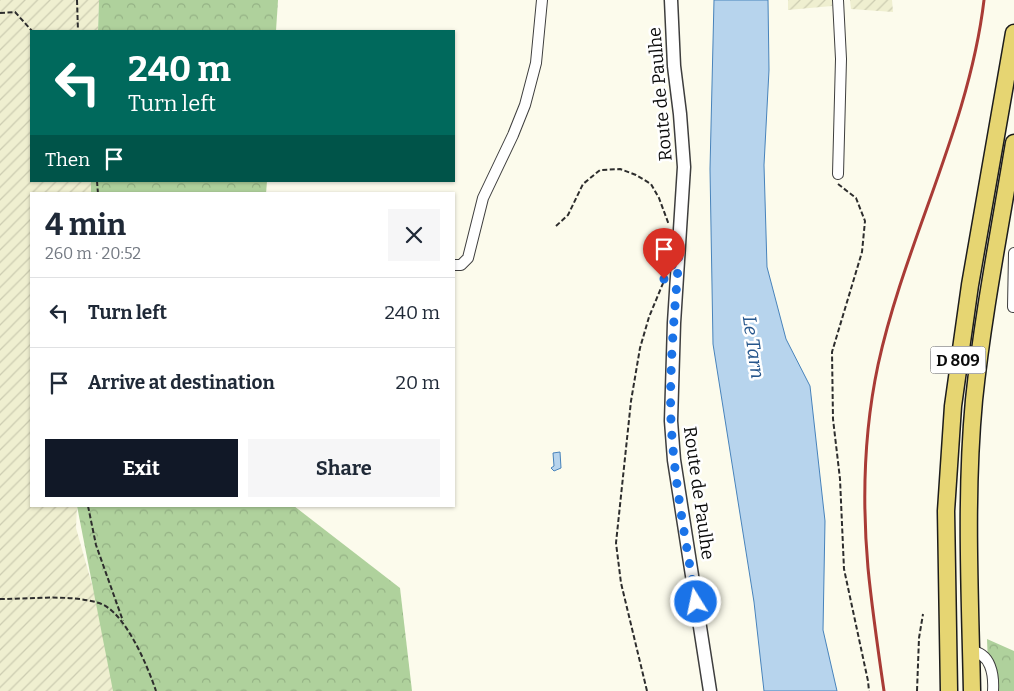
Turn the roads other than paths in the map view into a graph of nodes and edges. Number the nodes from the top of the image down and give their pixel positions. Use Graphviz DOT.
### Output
graph roads {
  1 [pos="542,0"];
  2 [pos="671,0"];
  3 [pos="838,0"];
  4 [pos="1014,32"];
  5 [pos="1014,143"];
  6 [pos="838,174"];
  7 [pos="1014,254"];
  8 [pos="455,264"];
  9 [pos="1012,307"];
  10 [pos="971,651"];
  11 [pos="710,691"];
  12 [pos="950,691"];
  13 [pos="972,691"];
  14 [pos="993,691"];
  1 -- 8 [label="street"];
  2 -- 11 [label="street, Route de Paulhe"];
  3 -- 6 [label="street"];
  4 -- 12 [label="main road, D 809"];
  5 -- 10 [label="main road, D 809"];
  7 -- 9 [label="street"];
  10 -- 13 [label="main road, D 809"];
  10 -- 14 [label="street"];
}
